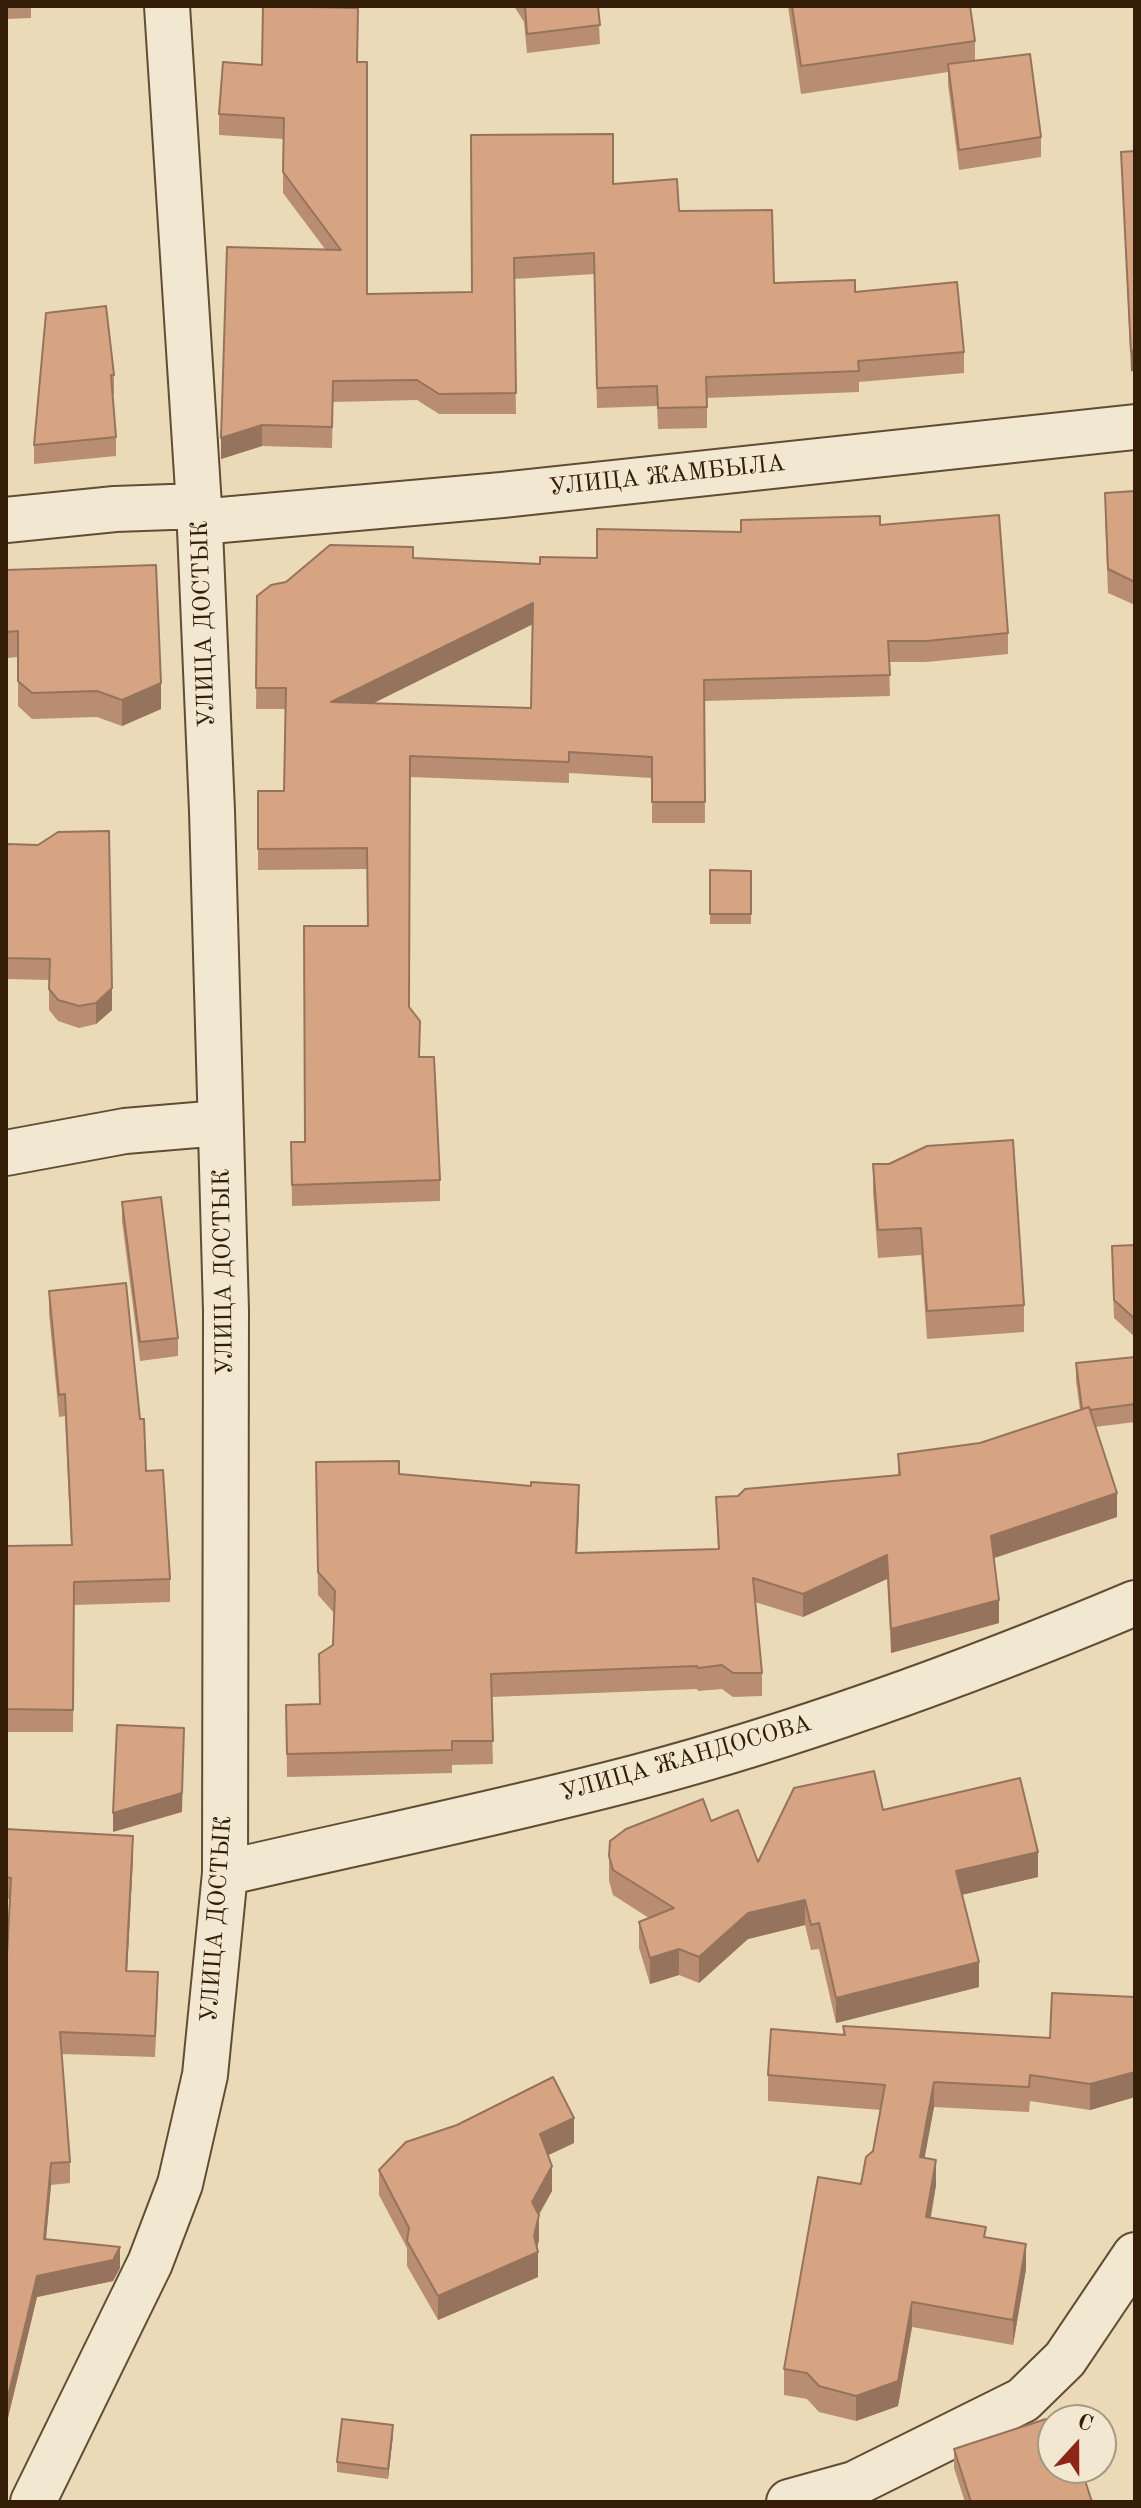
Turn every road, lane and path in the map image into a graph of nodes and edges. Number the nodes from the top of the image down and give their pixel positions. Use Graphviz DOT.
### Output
graph roads {
  1 [pos="167,6"];
  2 [pos="1135,427"];
  3 [pos="199,514"];
  4 [pos="6,520"];
  5 [pos="220,1123"];
  6 [pos="6,1153"];
  7 [pos="1135,1603"];
  8 [pos="225,1873"];
  9 [pos="1135,2255"];
  10 [pos="33,2502"];
  11 [pos="789,2502"];
  1 -- 3 [label="street, УЛИЦА ДОСТЫК"];
  2 -- 3 [label="street, УЛИЦА ЖАМБЫЛА"];
  3 -- 4 [label="street, УЛИЦА ЖАМБЫЛА"];
  3 -- 5 [label="street, УЛИЦА ДОСТЫК"];
  5 -- 6 [label="street"];
  5 -- 8 [label="street, УЛИЦА ДОСТЫК"];
  7 -- 8 [label="street, УЛИЦА ЖАНДОСОВА"];
  8 -- 10 [label="street, УЛИЦА ДОСТЫК"];
  9 -- 11 [label="street"];
}
